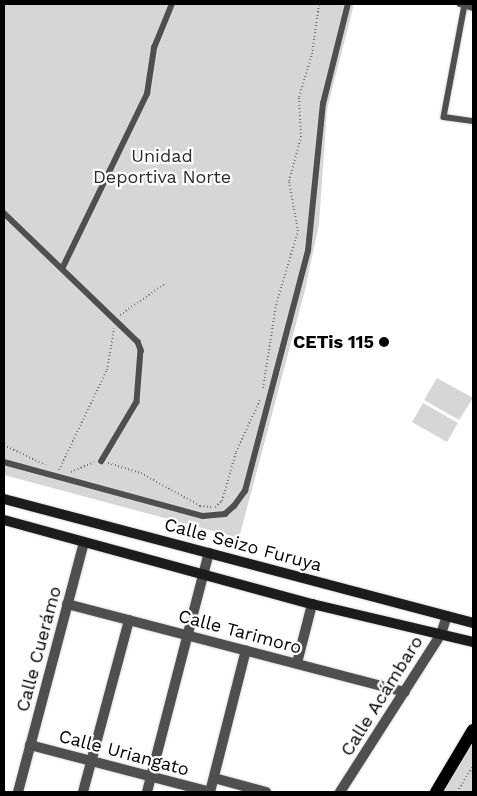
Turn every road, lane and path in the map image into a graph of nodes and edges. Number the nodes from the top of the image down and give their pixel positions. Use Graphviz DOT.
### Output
graph roads {
  1 [pos="172,4"];
  2 [pos="319,4"];
  3 [pos="348,4"];
  4 [pos="462,5"];
  5 [pos="473,8"];
  6 [pos="473,121"];
  7 [pos="4,213"];
  8 [pos="62,269"];
  9 [pos="166,284"];
  10 [pos="116,320"];
  11 [pos="262,391"];
  12 [pos="261,398"];
  13 [pos="4,445"];
  14 [pos="102,461"];
  15 [pos="4,462"];
  16 [pos="57,474"];
  17 [pos="4,499"];
  18 [pos="4,520"];
  19 [pos="84,543"];
  20 [pos="209,553"];
  21 [pos="204,574"];
  22 [pos="67,604"];
  23 [pos="312,604"];
  24 [pos="447,616"];
  25 [pos="129,620"];
  26 [pos="473,623"];
  27 [pos="440,634"];
  28 [pos="188,635"];
  29 [pos="473,642"];
  30 [pos="246,650"];
  31 [pos="297,663"];
  32 [pos="405,692"];
  33 [pos="473,730"];
  34 [pos="30,745"];
  35 [pos="90,761"];
  36 [pos="473,766"];
  37 [pos="151,776"];
  38 [pos="214,778"];
  39 [pos="18,792"];
  40 [pos="82,792"];
  41 [pos="147,792"];
  42 [pos="210,792"];
  43 [pos="266,792"];
  44 [pos="340,792"];
  45 [pos="436,792"];
  46 [pos="457,792"];
  1 -- 8 [label="lane"];
  2 -- 11 [label="path"];
  3 -- 16 [label="lane"];
  4 -- 5 [label="lane"];
  4 -- 6 [label="lane"];
  7 -- 8 [label="lane"];
  8 -- 10 [label="lane"];
  9 -- 10 [label="path"];
  10 -- 14 [label="lane"];
  10 -- 16 [label="path"];
  12 -- 14 [label="path"];
  13 -- 16 [label="path"];
  14 -- 16 [label="path"];
  15 -- 16 [label="lane"];
  17 -- 20 [label="street, Calle Seizo Furuya"];
  18 -- 19 [label="street"];
  19 -- 21 [label="street"];
  19 -- 22 [label="street, Calle Cuerámo"];
  20 -- 21 [label="street"];
  20 -- 24 [label="street, Calle Seizo Furuya"];
  21 -- 23 [label="street"];
  21 -- 28 [label="street"];
  22 -- 25 [label="street, Calle Tarimoro"];
  22 -- 34 [label="street, Calle Cuerámo"];
  23 -- 27 [label="street"];
  23 -- 31 [label="street"];
  24 -- 26 [label="street, Calle Seizo Furuya"];
  24 -- 27 [label="street, Calle Acámbaro"];
  25 -- 28 [label="street, Calle Tarimoro"];
  25 -- 35 [label="street"];
  27 -- 29 [label="street"];
  27 -- 32 [label="street, Calle Acámbaro"];
  28 -- 30 [label="street, Calle Tarimoro"];
  28 -- 37 [label="street"];
  30 -- 31 [label="street, Calle Tarimoro"];
  30 -- 38 [label="street"];
  31 -- 32 [label="street, Calle Tarimoro"];
  32 -- 44 [label="street, Calle Acámbaro"];
  33 -- 45 [label="main road"];
  34 -- 35 [label="street, Calle Uriangato"];
  34 -- 39 [label="street, Calle Cuerámo"];
  35 -- 37 [label="street, Calle Uriangato"];
  35 -- 40 [label="street"];
  36 -- 46 [label="path"];
  37 -- 41 [label="street"];
  37 -- 42 [label="street, Calle Uriangato"];
  38 -- 42 [label="street"];
  38 -- 43 [label="street"];
}
